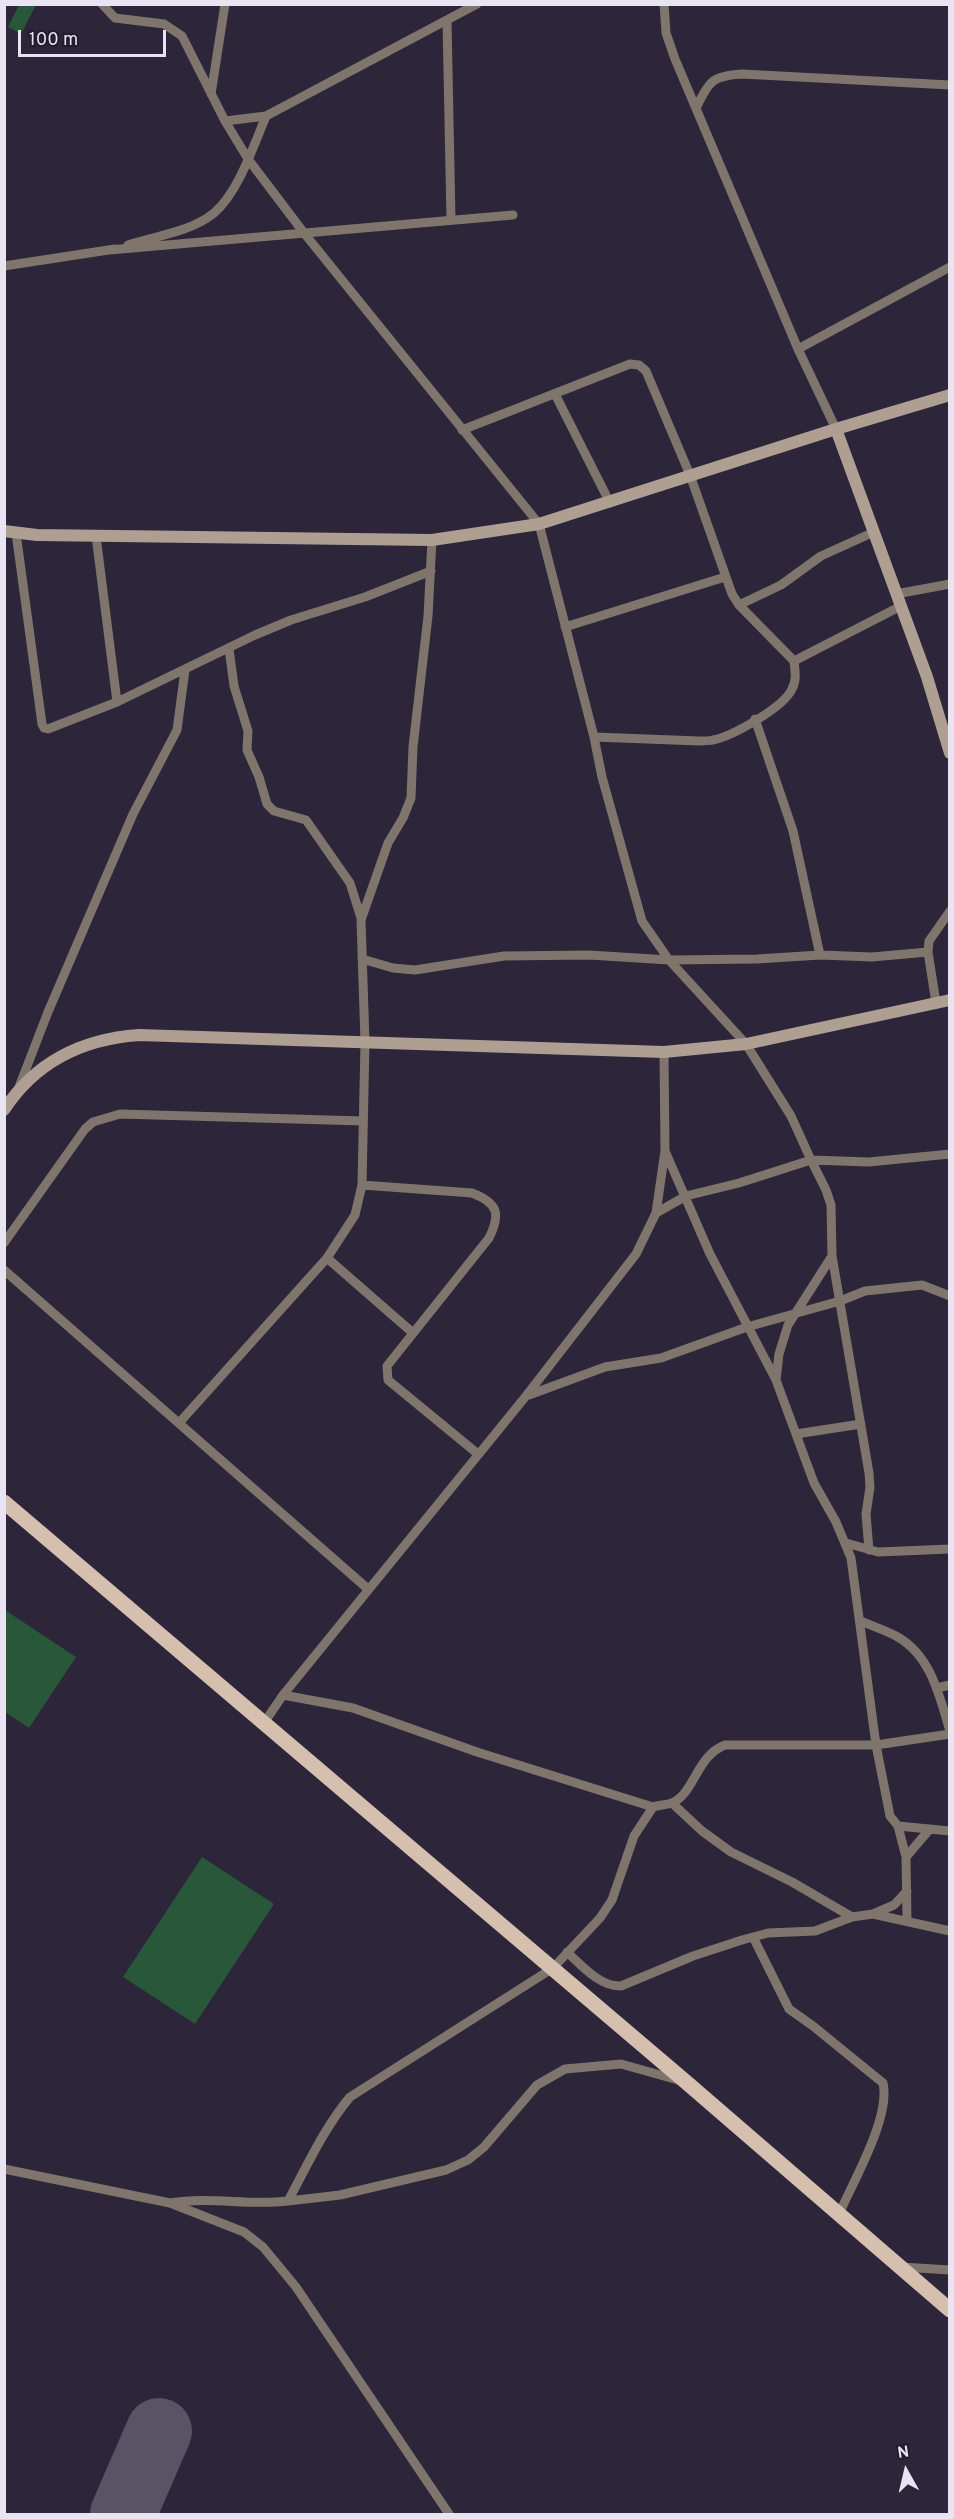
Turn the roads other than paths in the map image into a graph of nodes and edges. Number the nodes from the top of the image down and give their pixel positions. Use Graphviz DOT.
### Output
graph roads {
  1 [pos="102,4"];
  2 [pos="225,4"];
  3 [pos="477,4"];
  4 [pos="664,4"];
  5 [pos="447,20"];
  6 [pos="950,85"];
  7 [pos="211,94"];
  8 [pos="696,108"];
  9 [pos="266,116"];
  10 [pos="225,121"];
  11 [pos="248,159"];
  12 [pos="513,215"];
  13 [pos="451,220"];
  14 [pos="304,233"];
  15 [pos="110,250"];
  16 [pos="4,266"];
  17 [pos="950,267"];
  18 [pos="798,349"];
  19 [pos="555,393"];
  20 [pos="950,395"];
  21 [pos="836,429"];
  22 [pos="462,430"];
  23 [pos="690,476"];
  24 [pos="610,503"];
  25 [pos="539,524"];
  26 [pos="10,532"];
  27 [pos="874,532"];
  28 [pos="96,536"];
  29 [pos="432,540"];
  30 [pos="431,572"];
  31 [pos="725,577"];
  32 [pos="950,584"];
  33 [pos="898,600"];
  34 [pos="739,605"];
  35 [pos="565,627"];
  36 [pos="229,649"];
  37 [pos="794,661"];
  38 [pos="185,670"];
  39 [pos="117,702"];
  40 [pos="755,719"];
  41 [pos="594,737"];
  42 [pos="950,753"];
  43 [pos="950,911"];
  44 [pos="361,920"];
  45 [pos="928,952"];
  46 [pos="820,955"];
  47 [pos="362,959"];
  48 [pos="669,960"];
  49 [pos="950,1000"];
  50 [pos="936,1003"];
  51 [pos="364,1042"];
  52 [pos="746,1044"];
  53 [pos="664,1052"];
  54 [pos="17,1092"];
  55 [pos="4,1110"];
  56 [pos="363,1121"];
  57 [pos="665,1151"];
  58 [pos="950,1155"];
  59 [pos="811,1160"];
  60 [pos="362,1185"];
  61 [pos="686,1196"];
  62 [pos="656,1214"];
  63 [pos="4,1243"];
  64 [pos="832,1256"];
  65 [pos="327,1258"];
  66 [pos="4,1270"];
  67 [pos="950,1296"];
  68 [pos="840,1301"];
  69 [pos="795,1312"];
  70 [pos="747,1327"];
  71 [pos="413,1333"];
  72 [pos="776,1380"];
  73 [pos="526,1396"];
  74 [pos="179,1423"];
  75 [pos="861,1424"];
  76 [pos="796,1434"];
  77 [pos="478,1454"];
  78 [pos="5,1504"];
  79 [pos="846,1543"];
  80 [pos="950,1549"];
  81 [pos="869,1550"];
  82 [pos="368,1589"];
  83 [pos="861,1621"];
  84 [pos="950,1685"];
  85 [pos="938,1688"];
  86 [pos="283,1695"];
  87 [pos="264,1723"];
  88 [pos="950,1732"];
  89 [pos="876,1745"];
  90 [pos="672,1803"];
  91 [pos="653,1807"];
  92 [pos="897,1826"];
  93 [pos="929,1830"];
  94 [pos="950,1831"];
  95 [pos="906,1857"];
  96 [pos="907,1891"];
  97 [pos="873,1914"];
  98 [pos="852,1917"];
  99 [pos="907,1920"];
  100 [pos="950,1931"];
  101 [pos="753,1937"];
  102 [pos="567,1952"];
  103 [pos="553,1968"];
  104 [pos="686,2082"];
  105 [pos="4,2169"];
  106 [pos="288,2201"];
  107 [pos="170,2203"];
  108 [pos="839,2214"];
  109 [pos="902,2267"];
  110 [pos="950,2270"];
  111 [pos="950,2310"];
  112 [pos="449,2514"];
  1 -- 7 [label="street"];
  2 -- 7 [label="street"];
  3 -- 5 [label="street"];
  4 -- 8 [label="street"];
  5 -- 9 [label="street"];
  5 -- 13 [label="street"];
  6 -- 8 [label="street"];
  7 -- 10 [label="street"];
  8 -- 18 [label="street"];
  9 -- 10 [label="street"];
  9 -- 11 [label="street"];
  10 -- 11 [label="street"];
  11 -- 14 [label="street"];
  11 -- 15 [label="street"];
  12 -- 13 [label="street"];
  13 -- 14 [label="street"];
  14 -- 15 [label="street"];
  14 -- 22 [label="street"];
  15 -- 16 [label="street"];
  17 -- 18 [label="street"];
  18 -- 21 [label="street"];
  19 -- 22 [label="street"];
  19 -- 23 [label="street"];
  19 -- 24 [label="street"];
  20 -- 21 [label="street"];
  21 -- 23 [label="street"];
  21 -- 27 [label="street"];
  22 -- 25 [label="street"];
  23 -- 24 [label="street"];
  23 -- 31 [label="street"];
  24 -- 25 [label="street"];
  25 -- 29 [label="street"];
  25 -- 35 [label="street"];
  26 -- 28 [label="street"];
  26 -- 39 [label="street"];
  27 -- 33 [label="street"];
  27 -- 34 [label="street"];
  28 -- 29 [label="street"];
  28 -- 39 [label="street"];
  29 -- 30 [label="street"];
  30 -- 36 [label="street"];
  30 -- 44 [label="street"];
  31 -- 34 [label="street"];
  31 -- 35 [label="street"];
  32 -- 33 [label="street"];
  33 -- 37 [label="street"];
  33 -- 42 [label="street"];
  34 -- 37 [label="street"];
  35 -- 41 [label="street"];
  36 -- 38 [label="street"];
  36 -- 44 [label="street"];
  37 -- 40 [label="street"];
  38 -- 39 [label="street"];
  38 -- 54 [label="street"];
  40 -- 41 [label="street"];
  40 -- 46 [label="street"];
  41 -- 48 [label="street"];
  43 -- 45 [label="street"];
  44 -- 47 [label="street"];
  45 -- 46 [label="street"];
  45 -- 50 [label="street"];
  46 -- 48 [label="street"];
  47 -- 48 [label="street"];
  47 -- 51 [label="street"];
  48 -- 52 [label="street"];
  49 -- 50 [label="street"];
  50 -- 52 [label="street"];
  51 -- 53 [label="street"];
  51 -- 54 [label="street"];
  51 -- 56 [label="street"];
  52 -- 53 [label="street"];
  52 -- 59 [label="street"];
  53 -- 57 [label="street"];
  54 -- 55 [label="street"];
  56 -- 60 [label="street"];
  56 -- 63 [label="street"];
  57 -- 61 [label="street"];
  57 -- 62 [label="street"];
  58 -- 59 [label="street"];
  59 -- 61 [label="street"];
  59 -- 64 [label="street"];
  60 -- 65 [label="street"];
  60 -- 71 [label="street"];
  61 -- 62 [label="street"];
  61 -- 70 [label="street"];
  62 -- 73 [label="street"];
  64 -- 68 [label="street"];
  64 -- 69 [label="street"];
  65 -- 71 [label="street"];
  65 -- 74 [label="street"];
  66 -- 74 [label="street"];
  67 -- 68 [label="street"];
  68 -- 69 [label="street"];
  68 -- 75 [label="street"];
  69 -- 70 [label="street"];
  69 -- 72 [label="street"];
  70 -- 72 [label="street"];
  70 -- 73 [label="street"];
  71 -- 77 [label="street"];
  72 -- 76 [label="street"];
  73 -- 77 [label="street"];
  74 -- 82 [label="street"];
  75 -- 76 [label="street"];
  75 -- 81 [label="street"];
  76 -- 79 [label="street"];
  77 -- 82 [label="street"];
  78 -- 87 [label="main road"];
  79 -- 81 [label="street"];
  79 -- 83 [label="street"];
  80 -- 81 [label="street"];
  82 -- 86 [label="street"];
  83 -- 85 [label="street"];
  83 -- 89 [label="street"];
  84 -- 85 [label="street"];
  85 -- 88 [label="street"];
  86 -- 87 [label="street"];
  86 -- 91 [label="street"];
  87 -- 103 [label="main road"];
  88 -- 89 [label="street"];
  89 -- 90 [label="street"];
  89 -- 92 [label="street"];
  90 -- 91 [label="street"];
  90 -- 98 [label="street"];
  91 -- 102 [label="street"];
  92 -- 93 [label="street"];
  92 -- 95 [label="street"];
  93 -- 94 [label="street"];
  93 -- 95 [label="street"];
  95 -- 96 [label="street"];
  96 -- 97 [label="street"];
  96 -- 99 [label="street"];
  97 -- 98 [label="street"];
  97 -- 99 [label="street"];
  98 -- 101 [label="street"];
  99 -- 100 [label="street"];
  101 -- 102 [label="street"];
  101 -- 108 [label="street"];
  102 -- 103 [label="street"];
  103 -- 104 [label="main road"];
  103 -- 106 [label="street"];
  104 -- 106 [label="street"];
  104 -- 108 [label="main road"];
  105 -- 107 [label="street"];
  106 -- 107 [label="street"];
  107 -- 112 [label="street"];
  108 -- 109 [label="main road"];
  109 -- 110 [label="street"];
  109 -- 111 [label="main road"];
}
